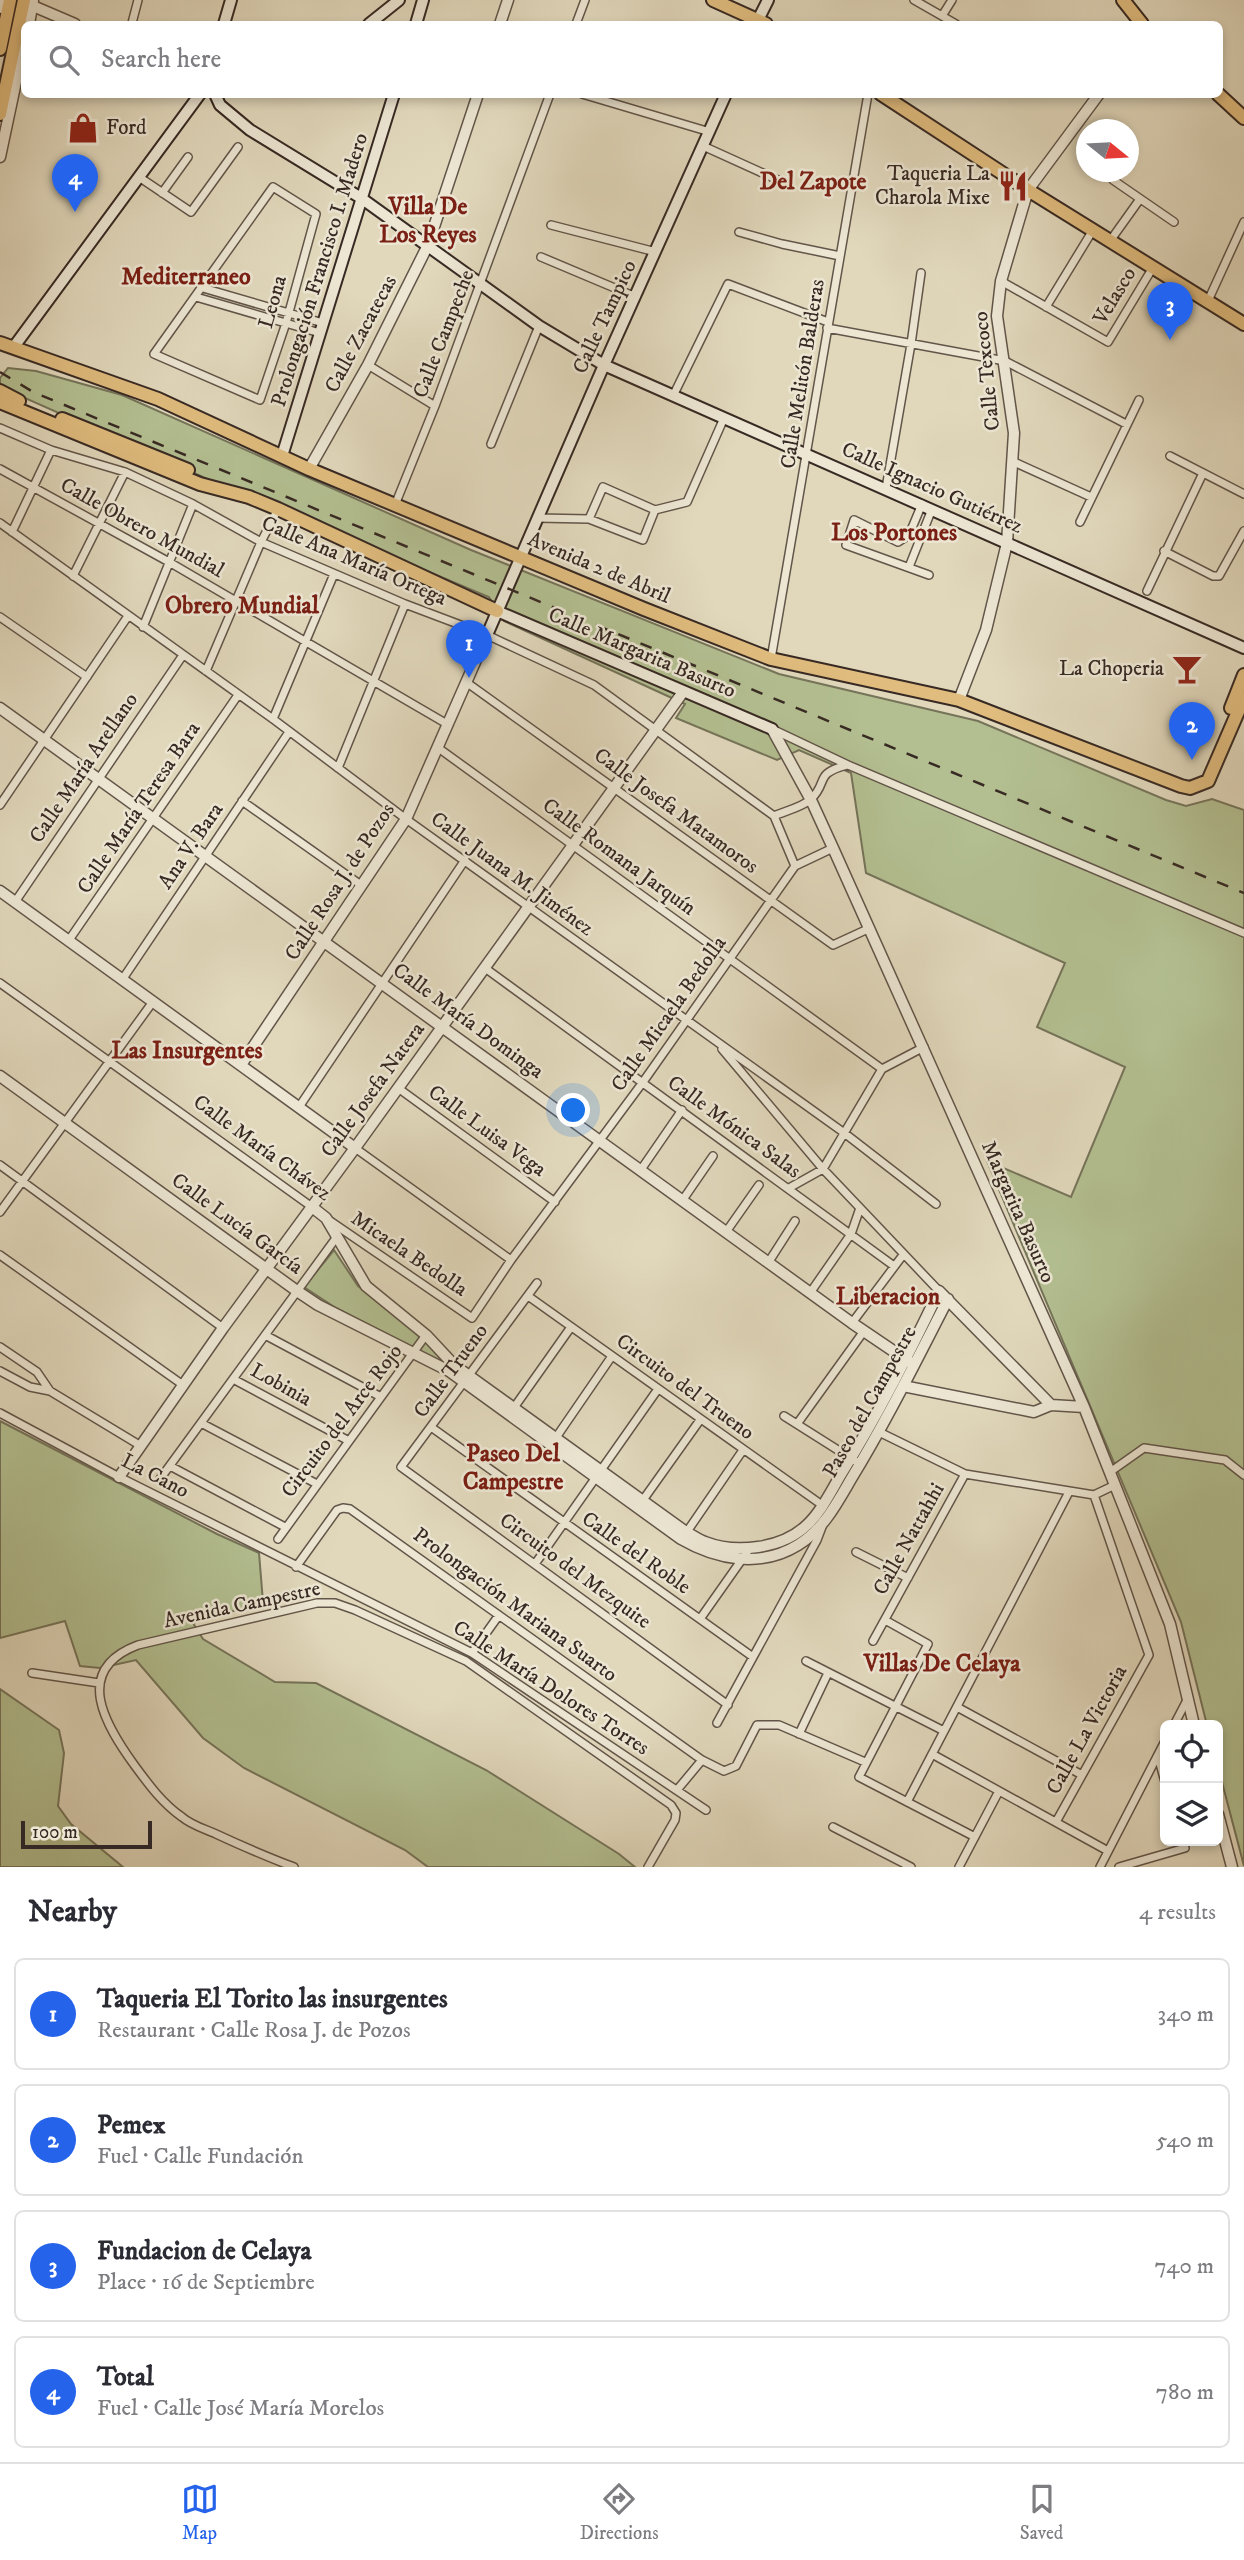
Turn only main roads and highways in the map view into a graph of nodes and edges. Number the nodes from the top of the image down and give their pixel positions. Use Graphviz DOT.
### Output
graph roads {
  1 [pos="10,0"];
  2 [pos="230,0"];
  3 [pos="399,0"];
  4 [pos="424,0"];
  5 [pos="713,0"];
  6 [pos="768,0"];
  7 [pos="1123,0"];
  8 [pos="30,2"];
  9 [pos="25,21"];
  10 [pos="225,21"];
  11 [pos="373,21"];
  12 [pos="417,21"];
  13 [pos="756,21"];
  14 [pos="761,21"];
  15 [pos="1140,21"];
  16 [pos="21,36"];
  17 [pos="0,49"];
  18 [pos="197,98"];
  19 [pos="217,98"];
  20 [pos="393,98"];
  21 [pos="724,98"];
  22 [pos="887,98"];
  23 [pos="1222,98"];
  24 [pos="0,114"];
  25 [pos="1244,118"];
  26 [pos="361,198"];
  27 [pos="1244,324"];
  28 [pos="0,343"];
  29 [pos="13,348"];
  30 [pos="604,365"];
  31 [pos="0,391"];
  32 [pos="0,402"];
  33 [pos="282,456"];
  34 [pos="249,497"];
  35 [pos="520,556"];
  36 [pos="497,611"];
  37 [pos="487,635"];
  38 [pos="1244,648"];
  39 [pos="1244,676"];
  40 [pos="1244,695"];
  41 [pos="772,729"];
  42 [pos="1196,787"];
  1 -- 17 [label="main road"];
  2 -- 10 [label="main road"];
  3 -- 11 [label="main road"];
  4 -- 12 [label="main road"];
  5 -- 13 [label="main road"];
  6 -- 14 [label="main road"];
  7 -- 15 [label="main road"];
  8 -- 9 [label="main road"];
  16 -- 24 [label="main road"];
  18 -- 29 [label="main road"];
  19 -- 26 [label="main road, Calle Ignacio Gutiérrez"];
  20 -- 26 [label="main road, Prolongación Francisco I. Madero"];
  21 -- 30 [label="main road, Calle Tampico"];
  22 -- 27 [label="main road"];
  23 -- 25 [label="main road"];
  26 -- 30 [label="main road, Calle Ignacio Gutiérrez"];
  26 -- 33 [label="main road, Prolongación Francisco I. Madero"];
  28 -- 29 [label="main road, Avenida 2 de Abril"];
  29 -- 33 [label="main road, Avenida 2 de Abril"];
  30 -- 35 [label="main road, Calle Tampico"];
  30 -- 38 [label="main road, Calle Ignacio Gutiérrez"];
  31 -- 34 [label="main road"];
  32 -- 34 [label="main road"];
  33 -- 35 [label="main road, Avenida 2 de Abril"];
  34 -- 36 [label="main road"];
  35 -- 36 [label="main road, Calle Rosa J. de Pozos"];
  35 -- 42 [label="main road, Avenida 2 de Abril"];
  36 -- 37 [label="main road, Calle Rosa J. de Pozos"];
  36 -- 41 [label="main road, Calle Margarita Basurto"];
  39 -- 42 [label="main road"];
  40 -- 42 [label="main road"];
}
